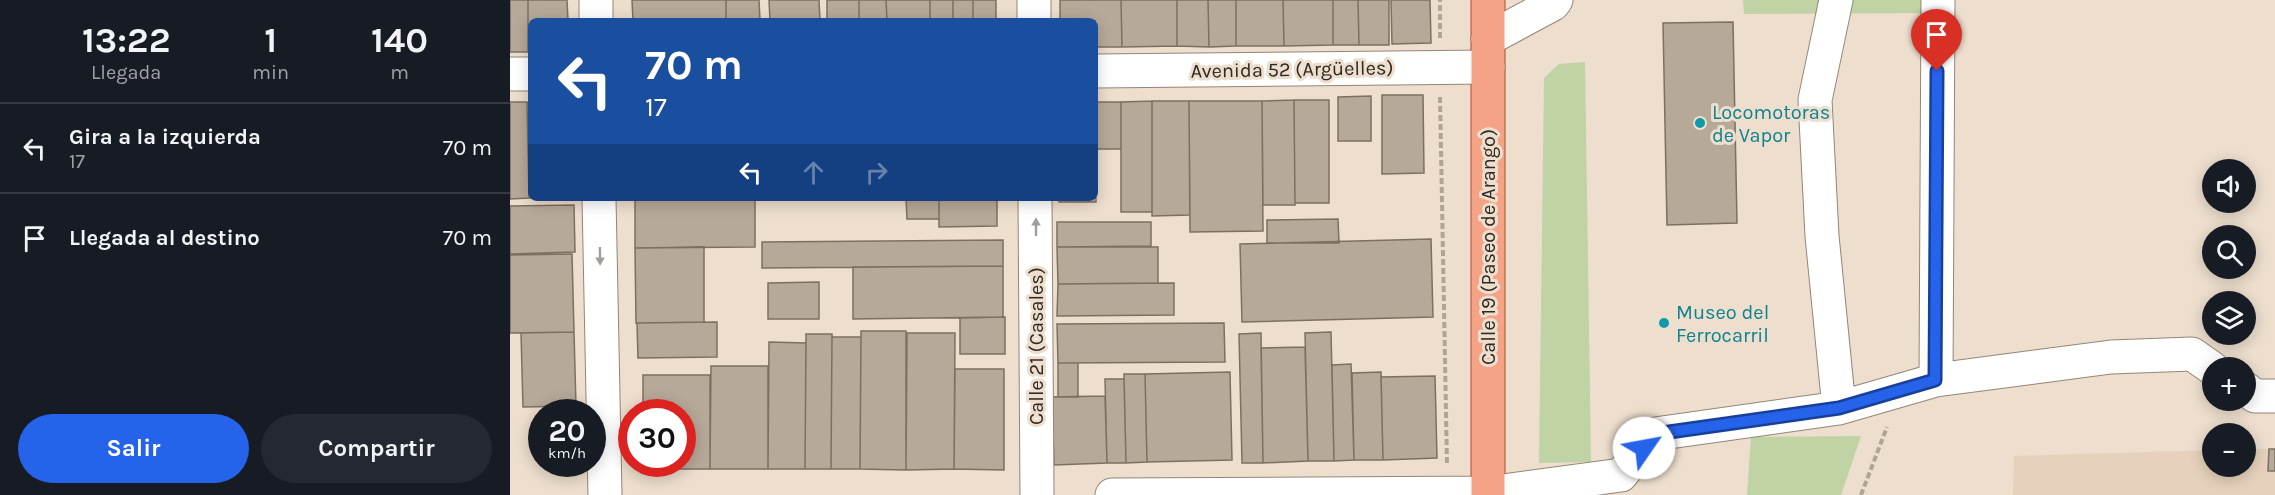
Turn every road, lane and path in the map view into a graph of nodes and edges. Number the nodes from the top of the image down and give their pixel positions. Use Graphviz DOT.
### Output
graph roads {
  1 [pos="596,0"];
  2 [pos="1034,0"];
  3 [pos="1440,0"];
  4 [pos="1488,0"];
  5 [pos="1556,0"];
  6 [pos="1836,0"];
  7 [pos="1938,0"];
  8 [pos="596,18"];
  9 [pos="1034,18"];
  10 [pos="1488,53"];
  11 [pos="1440,68"];
  12 [pos="1098,71"];
  13 [pos="510,74"];
  14 [pos="528,74"];
  15 [pos="599,201"];
  16 [pos="1035,201"];
  17 [pos="2202,361"];
  18 [pos="1935,380"];
  19 [pos="1901,390"];
  20 [pos="2256,396"];
  21 [pos="2275,396"];
  22 [pos="1839,408"];
  23 [pos="1447,493"];
  24 [pos="1488,494"];
  25 [pos="605,495"];
  26 [pos="1037,495"];
  27 [pos="1112,495"];
  28 [pos="1861,495"];
  1 -- 8 [label="street"];
  2 -- 9 [label="street"];
  3 -- 11 [label="path"];
  4 -- 10 [label="main road, Calle 19 (Paseo de Arango)"];
  5 -- 10 [label="street"];
  6 -- 22 [label="street"];
  7 -- 18 [label="street"];
  10 -- 11 [label="street, Avenida 52 (Argüelles)"];
  10 -- 24 [label="main road, Calle 19 (Paseo de Arango)"];
  11 -- 12 [label="street, Avenida 52 (Argüelles)"];
  11 -- 23 [label="path"];
  13 -- 14 [label="street"];
  15 -- 25 [label="street, one-way"];
  26 -- 16 [label="street, Calle 21 (Casales), one-way"];
  17 -- 18 [label="street"];
  18 -- 19 [label="street"];
  19 -- 22 [label="street"];
  19 -- 28 [label="path"];
  20 -- 21 [label="street"];
  22 -- 24 [label="street"];
  23 -- 24 [label="street"];
  23 -- 27 [label="street"];
}
